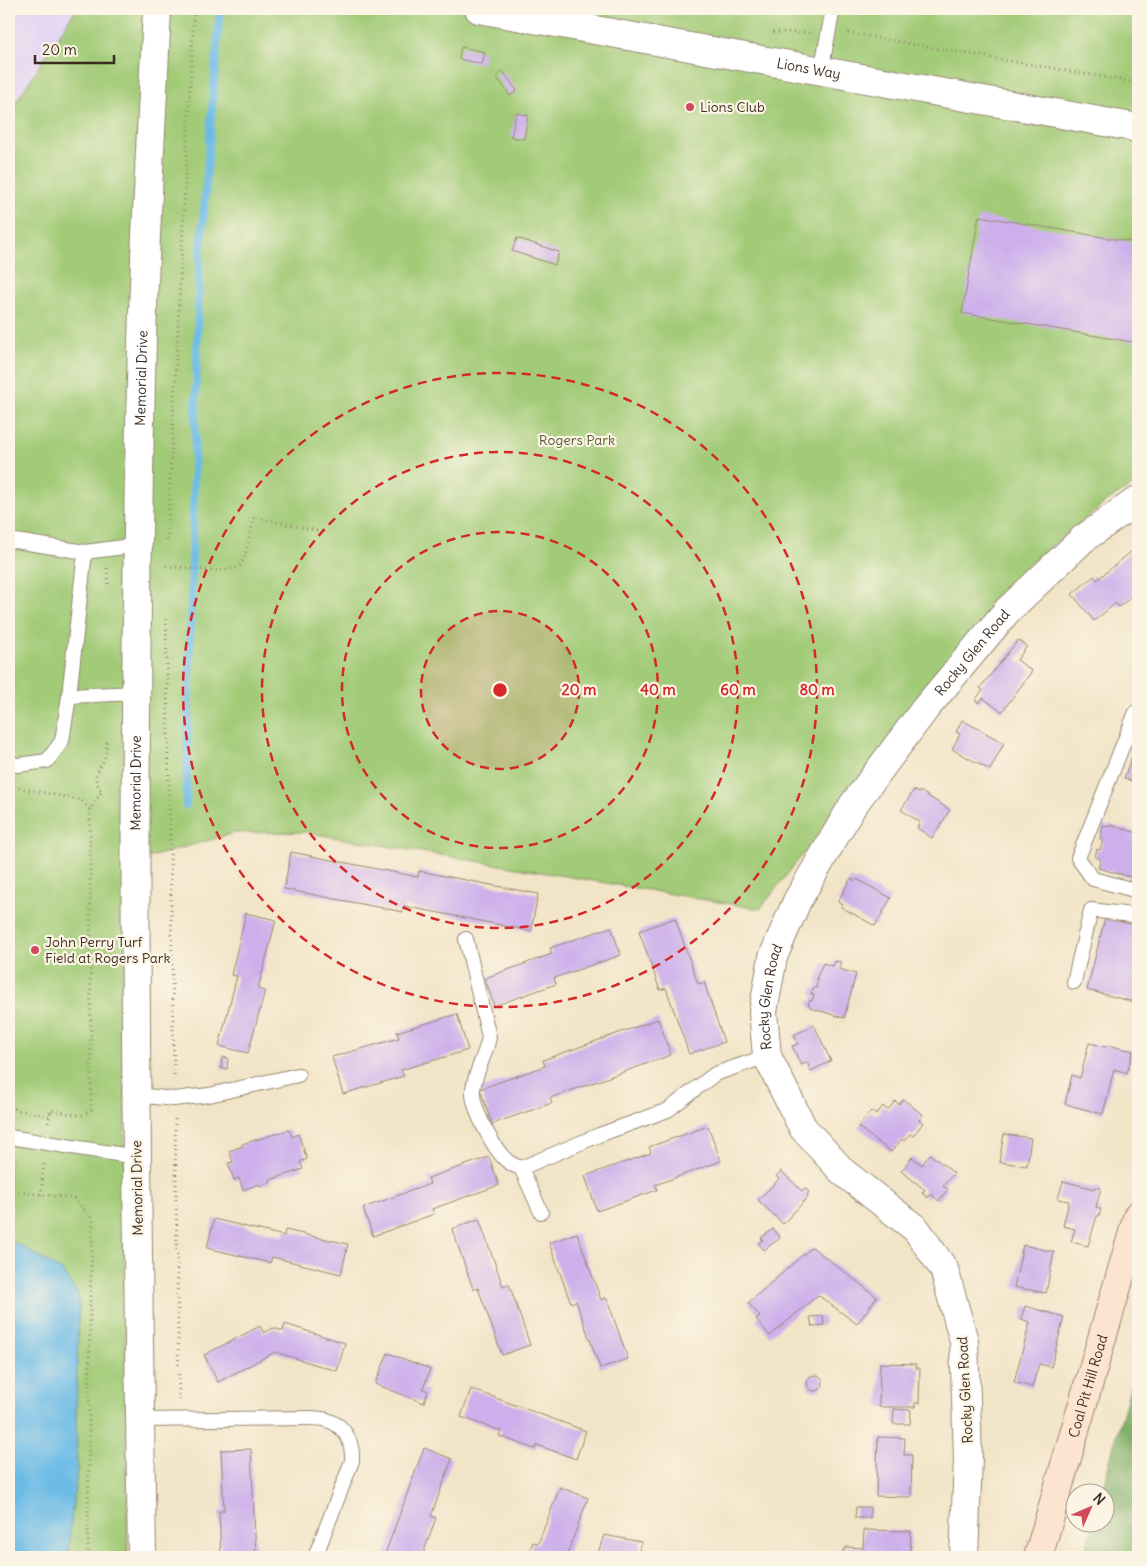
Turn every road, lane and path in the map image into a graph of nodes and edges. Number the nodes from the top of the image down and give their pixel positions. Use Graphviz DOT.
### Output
graph roads {
  1 [pos="157,9"];
  2 [pos="194,9"];
  3 [pos="479,9"];
  4 [pos="833,9"];
  5 [pos="767,32"];
  6 [pos="828,33"];
  7 [pos="821,71"];
  8 [pos="1138,83"];
  9 [pos="1138,128"];
  10 [pos="1138,500"];
  11 [pos="324,532"];
  12 [pos="9,540"];
  13 [pos="139,545"];
  14 [pos="167,548"];
  15 [pos="85,552"];
  16 [pos="167,557"];
  17 [pos="166,566"];
  18 [pos="166,573"];
  19 [pos="166,610"];
  20 [pos="137,693"];
  21 [pos="69,696"];
  22 [pos="1138,713"];
  23 [pos="9,763"];
  24 [pos="9,786"];
  25 [pos="1138,891"];
  26 [pos="1138,910"];
  27 [pos="466,939"];
  28 [pos="1074,982"];
  29 [pos="767,1056"];
  30 [pos="298,1075"];
  31 [pos="174,1076"];
  32 [pos="136,1095"];
  33 [pos="9,1108"];
  34 [pos="175,1119"];
  35 [pos="9,1137"];
  36 [pos="136,1157"];
  37 [pos="521,1168"];
  38 [pos="9,1191"];
  39 [pos="541,1212"];
  40 [pos="1138,1215"];
  41 [pos="140,1420"];
  42 [pos="180,1421"];
  43 [pos="88,1557"];
  44 [pos="142,1557"];
  45 [pos="314,1557"];
  46 [pos="964,1557"];
  47 [pos="1038,1557"];
  1 -- 13 [label="street, Memorial Drive"];
  2 -- 14 [label="path"];
  3 -- 7 [label="street, Lions Way"];
  4 -- 6 [label="lane"];
  5 -- 6 [label="path"];
  6 -- 7 [label="lane"];
  6 -- 8 [label="path"];
  7 -- 9 [label="street, Lions Way"];
  10 -- 29 [label="street, Rocky Glen Road"];
  11 -- 17 [label="path"];
  12 -- 15 [label="lane"];
  13 -- 15 [label="lane"];
  13 -- 20 [label="street, Memorial Drive"];
  15 -- 21 [label="lane"];
  16 -- 17 [label="path"];
  17 -- 18 [label="path"];
  19 -- 31 [label="path"];
  20 -- 21 [label="lane"];
  20 -- 32 [label="street, Memorial Drive"];
  21 -- 23 [label="lane"];
  22 -- 25 [label="lane"];
  24 -- 33 [label="path"];
  26 -- 28 [label="lane"];
  27 -- 37 [label="lane"];
  29 -- 37 [label="lane"];
  29 -- 46 [label="street, Rocky Glen Road"];
  30 -- 32 [label="lane"];
  32 -- 36 [label="street, Memorial Drive"];
  34 -- 42 [label="path"];
  35 -- 36 [label="lane"];
  36 -- 41 [label="street, Memorial Drive"];
  37 -- 39 [label="lane"];
  38 -- 43 [label="path"];
  40 -- 47 [label="street, Coal Pit Hill Road"];
  41 -- 42 [label="lane"];
  41 -- 44 [label="street, Memorial Drive"];
  42 -- 45 [label="lane"];
}
